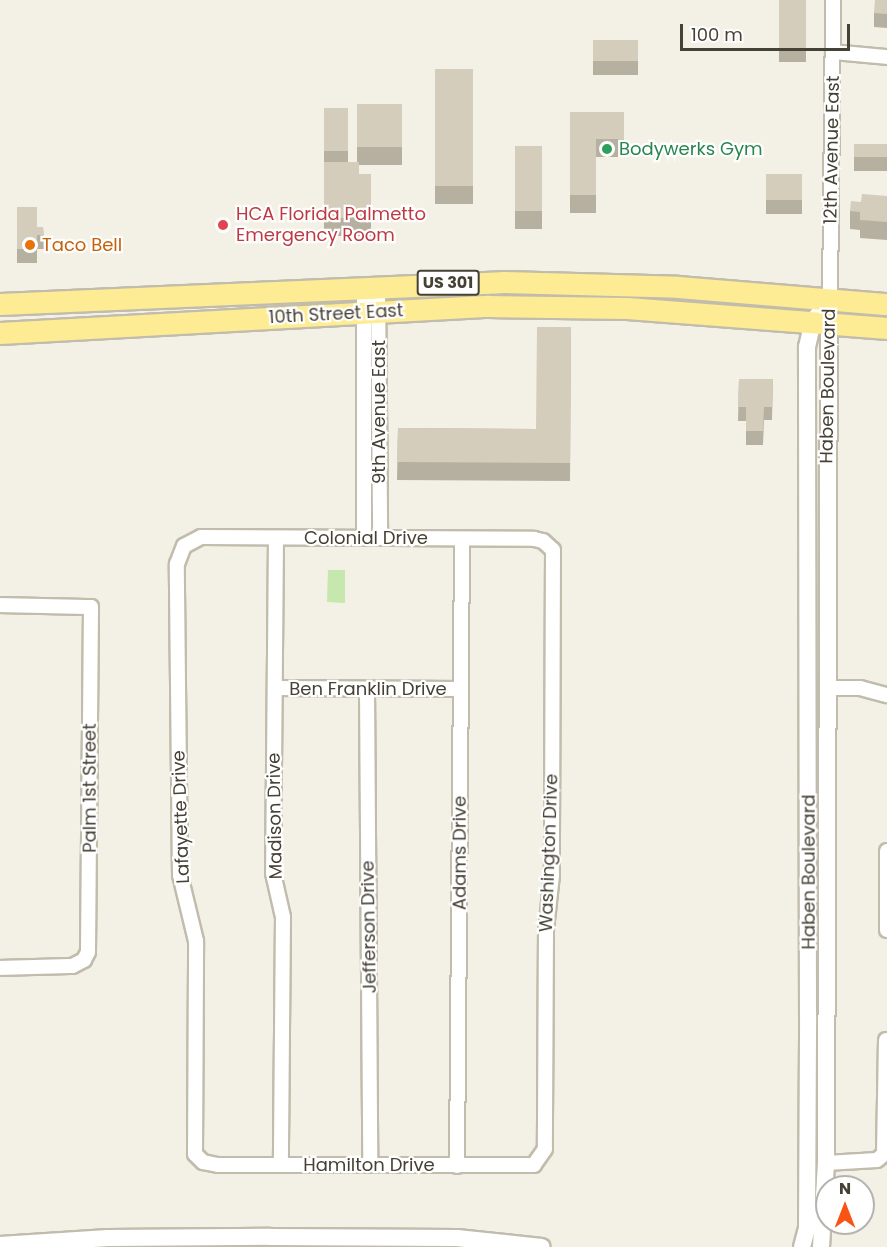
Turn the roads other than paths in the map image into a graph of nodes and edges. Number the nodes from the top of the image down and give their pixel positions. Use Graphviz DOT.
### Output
graph roads {
  1 [pos="833,0"];
  2 [pos="833,52"];
  3 [pos="887,57"];
  4 [pos="628,285"];
  5 [pos="371,287"];
  6 [pos="205,294"];
  7 [pos="830,299"];
  8 [pos="0,304"];
  9 [pos="887,304"];
  10 [pos="488,306"];
  11 [pos="371,312"];
  12 [pos="0,319"];
  13 [pos="821,322"];
  14 [pos="887,328"];
  15 [pos="0,333"];
  16 [pos="276,538"];
  17 [pos="364,538"];
  18 [pos="380,538"];
  19 [pos="462,539"];
  20 [pos="550,545"];
  21 [pos="184,546"];
  22 [pos="0,605"];
  23 [pos="275,688"];
  24 [pos="827,688"];
  25 [pos="367,689"];
  26 [pos="461,689"];
  27 [pos="887,695"];
  28 [pos="887,851"];
  29 [pos="887,930"];
  30 [pos="0,968"];
  31 [pos="808,1016"];
  32 [pos="827,1016"];
  33 [pos="886,1040"];
  34 [pos="198,1159"];
  35 [pos="539,1162"];
  36 [pos="826,1163"];
  37 [pos="281,1165"];
  38 [pos="370,1165"];
  39 [pos="457,1166"];
  40 [pos="270,1242"];
  41 [pos="0,1245"];
  42 [pos="542,1247"];
  43 [pos="802,1247"];
  44 [pos="821,1247"];
  1 -- 2 [label="street, 12th Avenue East"];
  2 -- 3 [label="street"];
  2 -- 7 [label="street, 12th Avenue East"];
  4 -- 5 [label="main road, 10th Street East / US 301"];
  4 -- 7 [label="main road, 10th Street East / US 301"];
  4 -- 10 [label="main road"];
  5 -- 6 [label="main road, 10th Street East / US 301"];
  5 -- 11 [label="street, 9th Avenue East"];
  6 -- 8 [label="main road, 10th Street East / US 301"];
  6 -- 12 [label="main road"];
  7 -- 9 [label="main road, 10th Street East / US 301"];
  7 -- 13 [label="street, Haben Boulevard"];
  10 -- 11 [label="main road, 10th Street East / US 301"];
  10 -- 13 [label="main road, 10th Street East / US 301"];
  11 -- 15 [label="main road, 10th Street East / US 301"];
  11 -- 17 [label="street, 9th Avenue East"];
  11 -- 18 [label="street, 9th Avenue East"];
  13 -- 14 [label="main road, 10th Street East / US 301"];
  13 -- 24 [label="street, Haben Boulevard"];
  13 -- 31 [label="street, Haben Boulevard"];
  16 -- 17 [label="street, Colonial Drive"];
  16 -- 21 [label="street, Colonial Drive"];
  16 -- 23 [label="street, Madison Drive"];
  17 -- 18 [label="street, Colonial Drive"];
  18 -- 19 [label="street, Colonial Drive"];
  19 -- 20 [label="street, Colonial Drive"];
  19 -- 26 [label="street, Adams Drive"];
  20 -- 35 [label="street, Washington Drive"];
  21 -- 34 [label="street, Lafayette Drive"];
  22 -- 30 [label="street, Palm 1st Street"];
  23 -- 25 [label="street, Ben Franklin Drive"];
  23 -- 37 [label="street, Madison Drive"];
  24 -- 27 [label="street"];
  24 -- 32 [label="street, Haben Boulevard"];
  25 -- 26 [label="street, Ben Franklin Drive"];
  25 -- 38 [label="street, Jefferson Drive"];
  26 -- 39 [label="street, Adams Drive"];
  28 -- 29 [label="street"];
  31 -- 32 [label="street"];
  31 -- 43 [label="street, Haben Boulevard"];
  32 -- 36 [label="street, Haben Boulevard"];
  33 -- 36 [label="street"];
  34 -- 37 [label="street, Hamilton Drive"];
  35 -- 39 [label="street, Hamilton Drive"];
  36 -- 44 [label="street, Haben Boulevard"];
  37 -- 38 [label="street, Hamilton Drive"];
  38 -- 39 [label="street, Hamilton Drive"];
  40 -- 41 [label="street"];
  40 -- 42 [label="street"];
}
